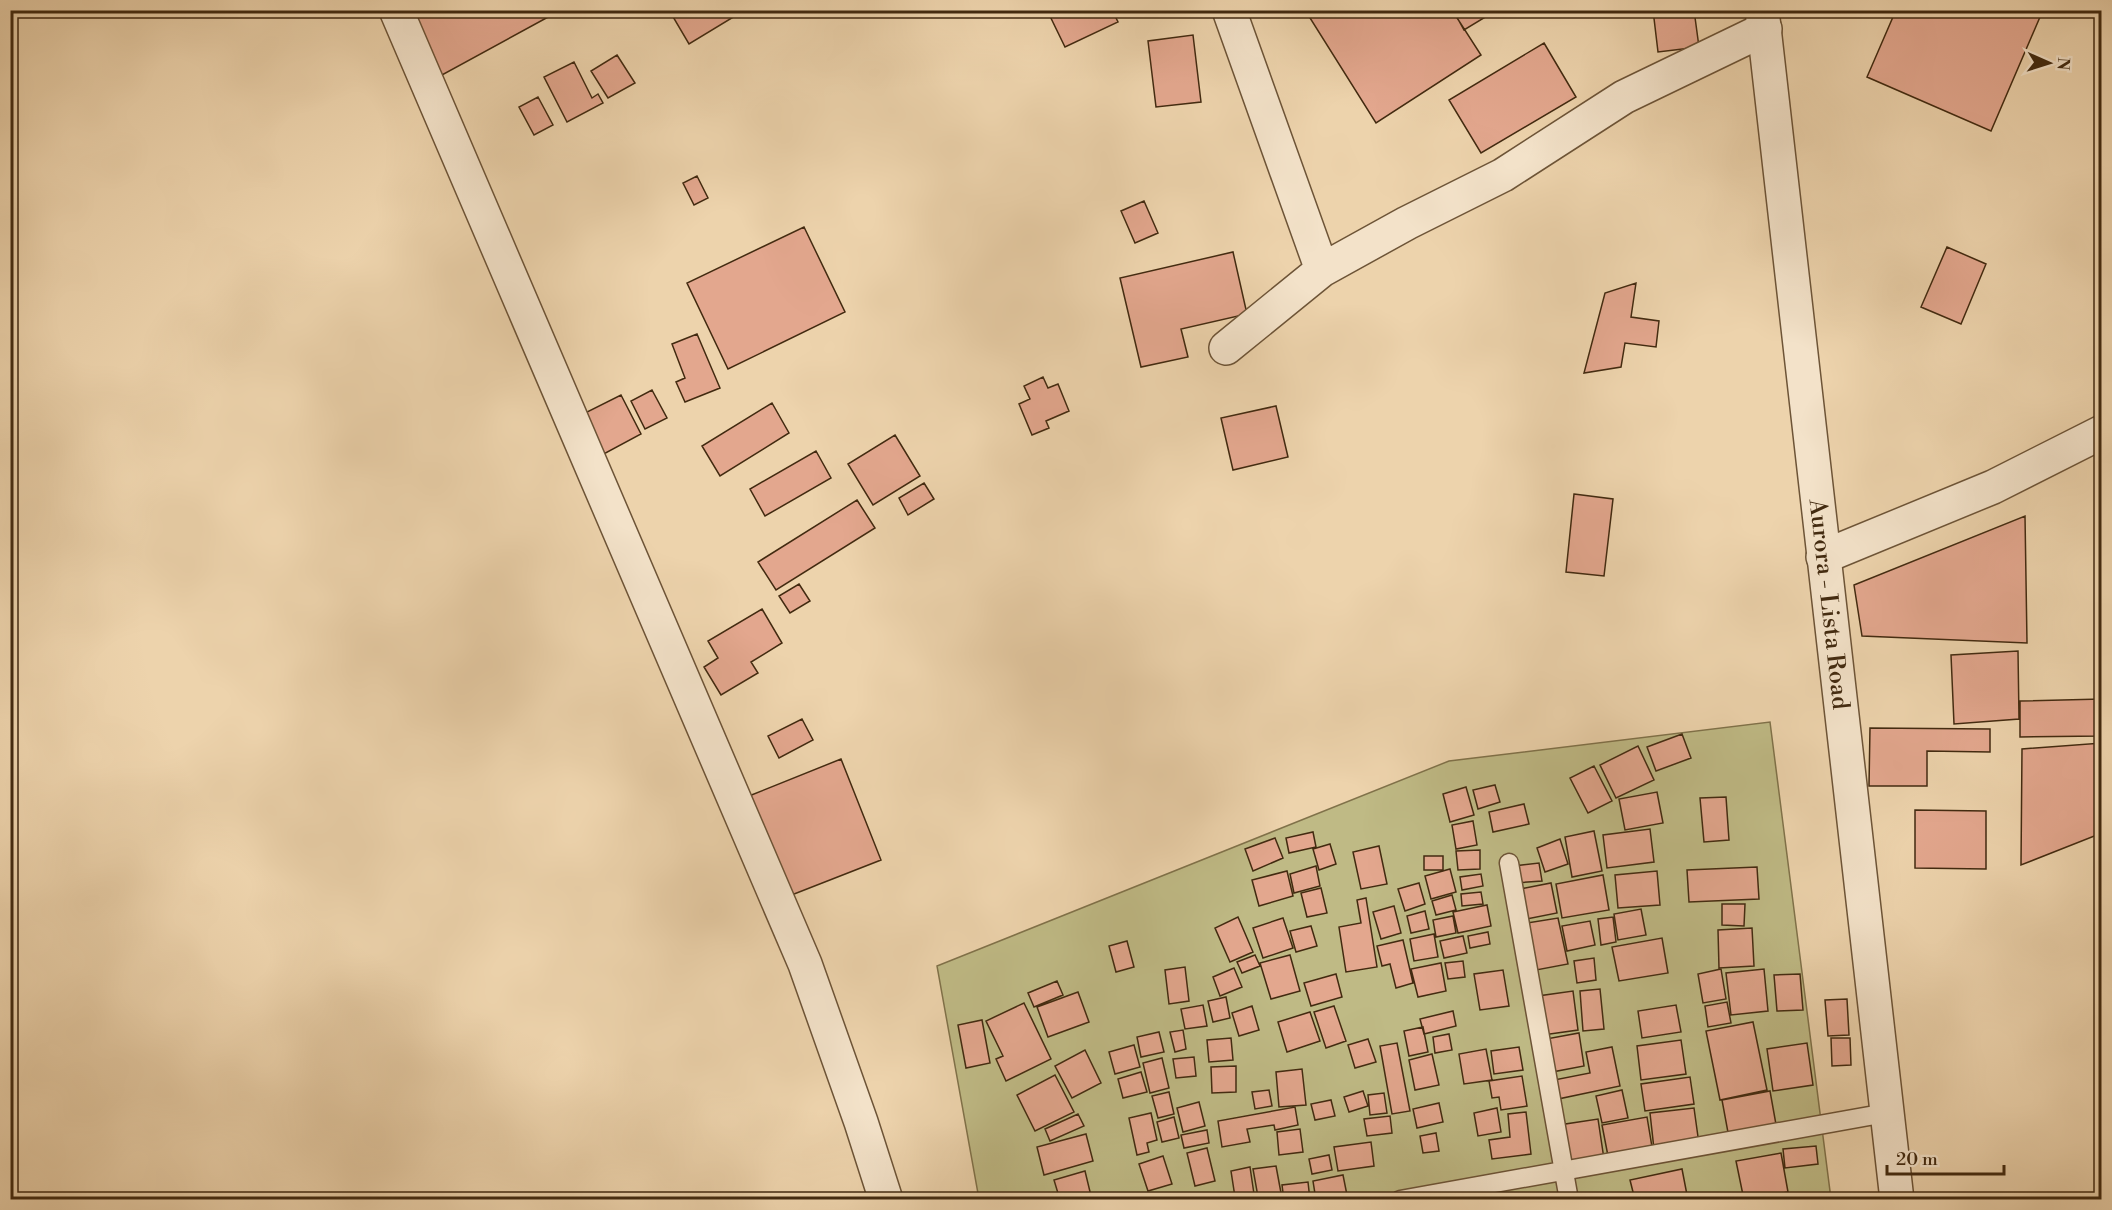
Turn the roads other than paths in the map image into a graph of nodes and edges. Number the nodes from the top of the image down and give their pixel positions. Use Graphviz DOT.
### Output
graph roads {
  1 [pos="396,10"];
  2 [pos="1229,10"];
  3 [pos="1764,20"];
  4 [pos="1322,270"];
  5 [pos="1226,348"];
  6 [pos="2102,432"];
  7 [pos="1823,557"];
  8 [pos="1509,864"];
  9 [pos="1886,1113"];
  10 [pos="1563,1171"];
  11 [pos="885,1200"];
  12 [pos="1400,1200"];
  13 [pos="1569,1200"];
  14 [pos="1897,1200"];
  1 -- 11 [label="street"];
  2 -- 4 [label="street"];
  3 -- 4 [label="street"];
  3 -- 7 [label="street, Aurora - Lista Road"];
  4 -- 5 [label="street"];
  6 -- 7 [label="street"];
  7 -- 9 [label="street, Aurora - Lista Road"];
  8 -- 10 [label="lane"];
  9 -- 10 [label="lane"];
  9 -- 14 [label="street, Aurora - Lista Road"];
  10 -- 12 [label="lane"];
  10 -- 13 [label="lane"];
}
